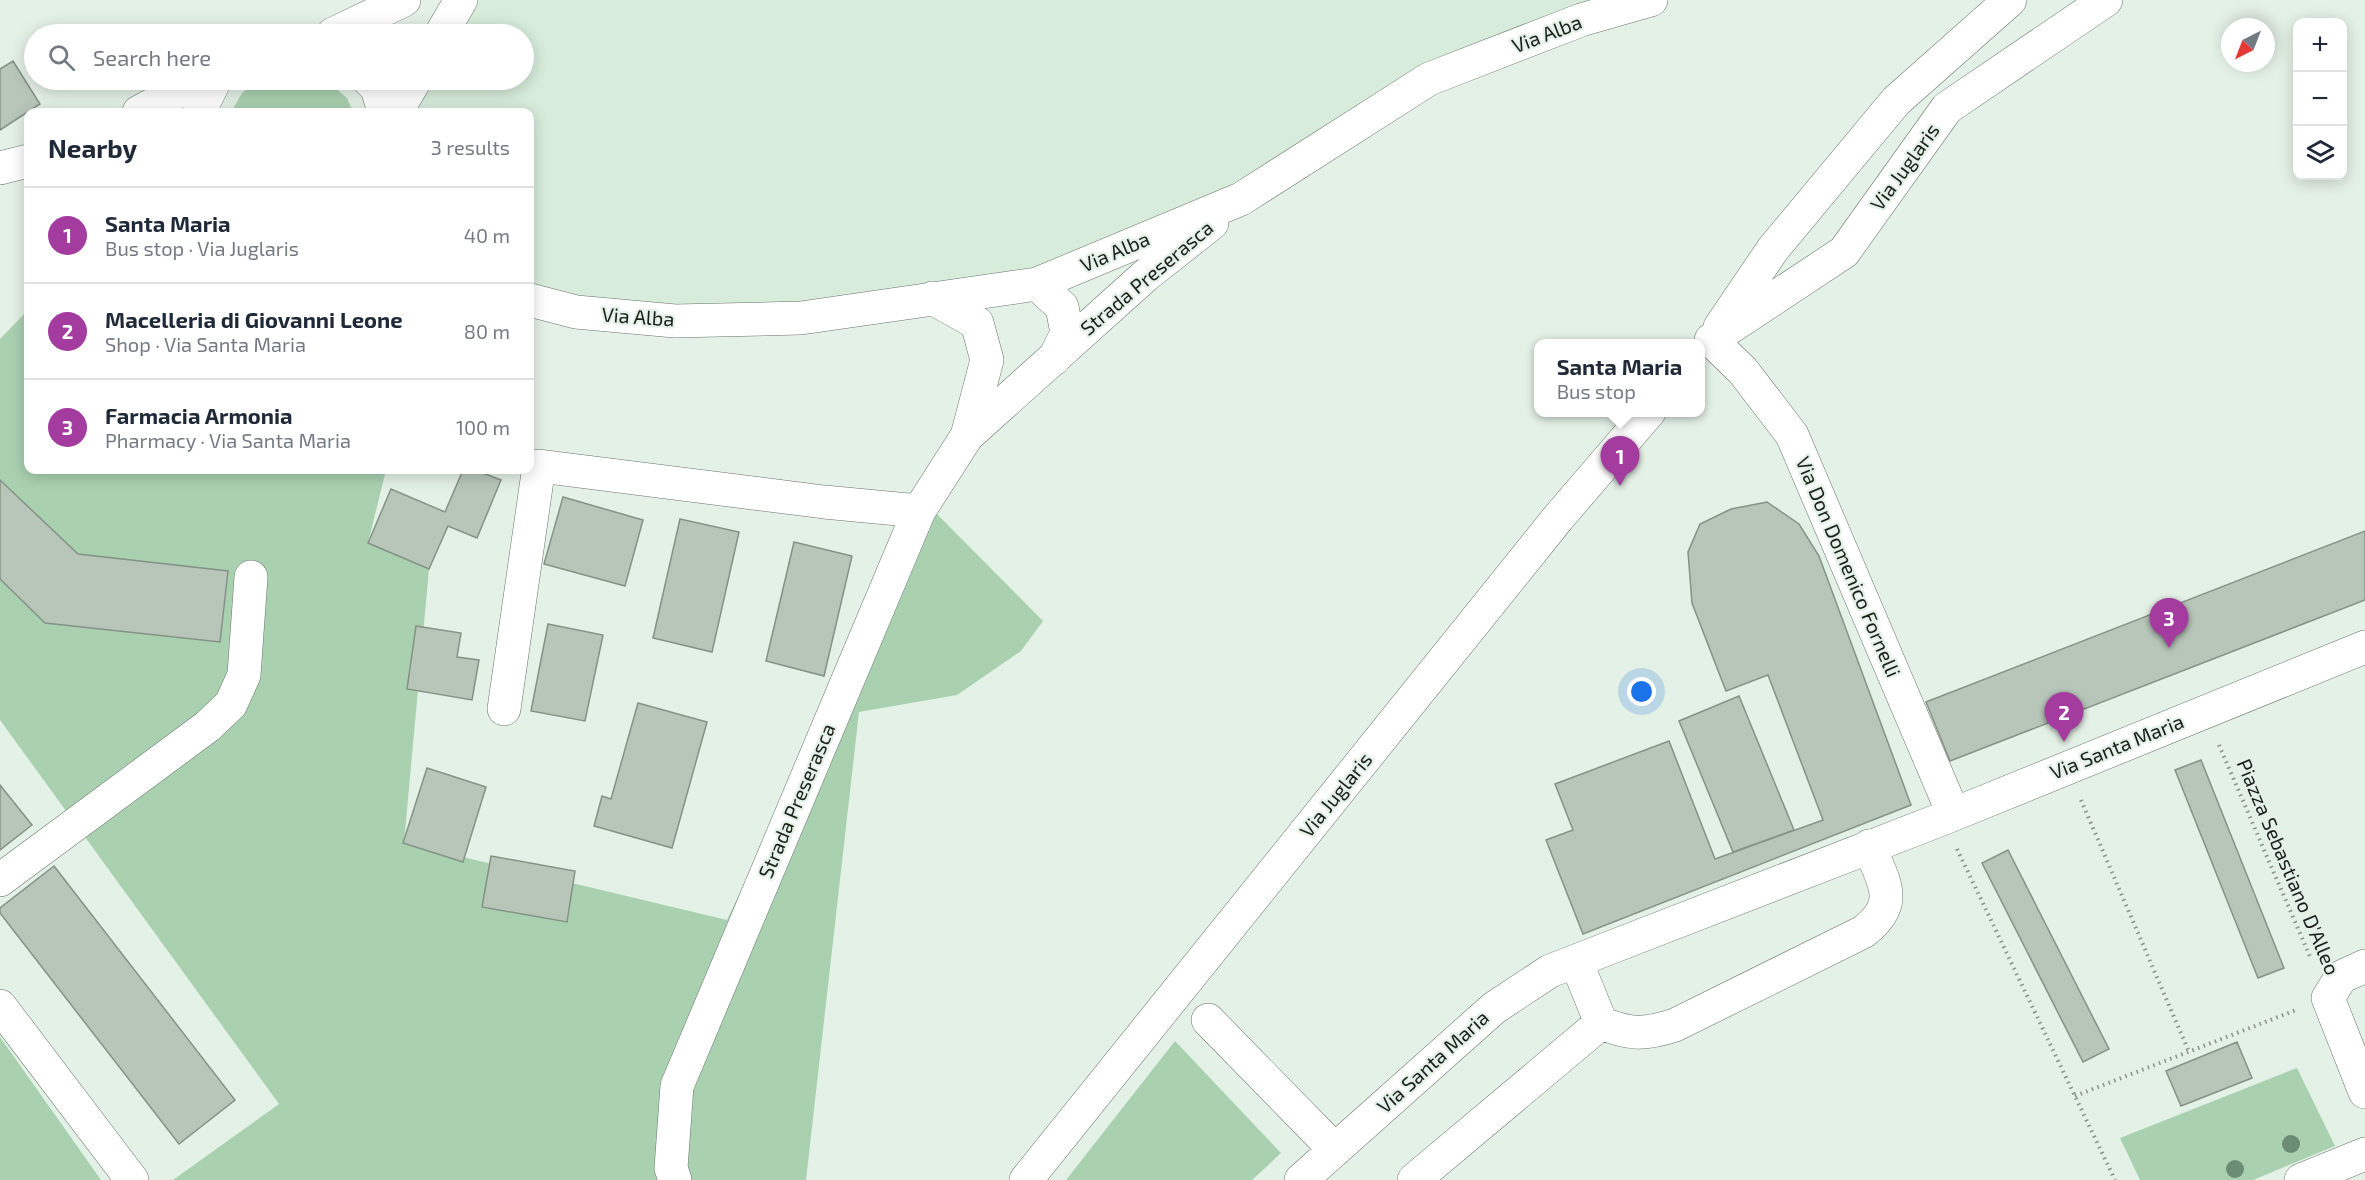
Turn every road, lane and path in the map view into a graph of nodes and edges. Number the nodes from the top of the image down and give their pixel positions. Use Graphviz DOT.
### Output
graph roads {
  1 [pos="404,0"];
  2 [pos="461,0"];
  3 [pos="1651,0"];
  4 [pos="2106,0"];
  5 [pos="2010,3"];
  6 [pos="354,24"];
  7 [pos="447,24"];
  8 [pos="180,90"];
  9 [pos="210,90"];
  10 [pos="378,90"];
  11 [pos="409,90"];
  12 [pos="146,108"];
  13 [pos="202,108"];
  14 [pos="383,108"];
  15 [pos="398,108"];
  16 [pos="24,162"];
  17 [pos="0,168"];
  18 [pos="1241,199"];
  19 [pos="1037,284"];
  20 [pos="932,298"];
  21 [pos="534,301"];
  22 [pos="1706,346"];
  23 [pos="1054,358"];
  24 [pos="1645,417"];
  25 [pos="967,436"];
  26 [pos="919,511"];
  27 [pos="251,577"];
  28 [pos="2365,647"];
  29 [pos="504,710"];
  30 [pos="2204,711"];
  31 [pos="2080,799"];
  32 [pos="1948,816"];
  33 [pos="1869,846"];
  34 [pos="0,880"];
  35 [pos="1576,961"];
  36 [pos="2365,966"];
  37 [pos="2328,998"];
  38 [pos="0,1006"];
  39 [pos="1208,1020"];
  40 [pos="1601,1023"];
  41 [pos="2189,1052"];
  42 [pos="2365,1092"];
  43 [pos="2075,1096"];
  44 [pos="2354,1165"];
  45 [pos="1324,1168"];
  46 [pos="132,1180"];
  47 [pos="675,1180"];
  48 [pos="1026,1180"];
  49 [pos="1414,1180"];
  50 [pos="2115,1180"];
  51 [pos="2301,1180"];
  1 -- 6 [label="street"];
  2 -- 7 [label="street"];
  3 -- 18 [label="street, Via Alba"];
  4 -- 22 [label="street, Via Juglaris"];
  5 -- 22 [label="street"];
  8 -- 12 [label="street"];
  9 -- 13 [label="street"];
  10 -- 14 [label="street"];
  11 -- 15 [label="street"];
  16 -- 17 [label="street"];
  18 -- 19 [label="street, Via Alba"];
  18 -- 23 [label="street, Strada Preserasca"];
  19 -- 20 [label="street, Via Alba"];
  19 -- 23 [label="street, Strada Preserasca"];
  20 -- 21 [label="street, Via Alba"];
  20 -- 25 [label="street, Strada Preserasca"];
  22 -- 32 [label="street, Via Don Domenico Fornelli"];
  23 -- 25 [label="street, Strada Preserasca"];
  24 -- 48 [label="street, Via Juglaris"];
  25 -- 26 [label="street, Strada Preserasca"];
  26 -- 29 [label="street"];
  26 -- 47 [label="street, Strada Preserasca"];
  27 -- 34 [label="street"];
  28 -- 30 [label="street, Via Santa Maria"];
  30 -- 32 [label="street, Via Santa Maria"];
  30 -- 37 [label="path, Piazza Sebastiano D'Alleo"];
  31 -- 41 [label="path"];
  32 -- 33 [label="street, Via Santa Maria"];
  32 -- 43 [label="path"];
  33 -- 35 [label="street, Via Santa Maria"];
  33 -- 40 [label="street"];
  35 -- 40 [label="street"];
  35 -- 45 [label="street, Via Santa Maria"];
  36 -- 37 [label="street"];
  37 -- 41 [label="path, Piazza Sebastiano D'Alleo"];
  37 -- 42 [label="street"];
  38 -- 46 [label="street"];
  39 -- 45 [label="street"];
  40 -- 49 [label="street"];
  41 -- 43 [label="path, Piazza Sebastiano D'Alleo"];
  43 -- 50 [label="path"];
  44 -- 51 [label="street"];
}
